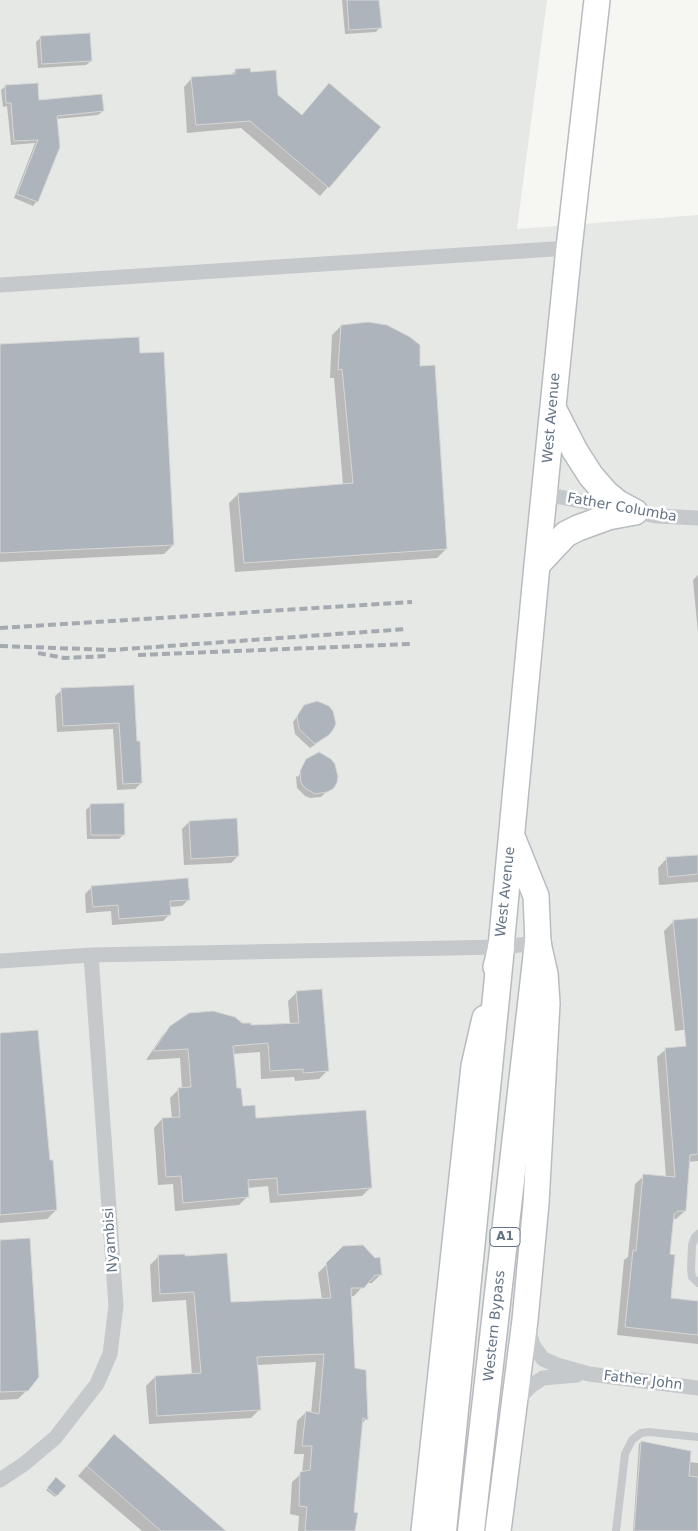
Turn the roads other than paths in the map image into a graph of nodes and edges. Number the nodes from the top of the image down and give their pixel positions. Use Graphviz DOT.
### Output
graph roads {
  1 [pos="597,0"];
  2 [pos="569,248"];
  3 [pos="0,285"];
  4 [pos="553,408"];
  5 [pos="545,494"];
  6 [pos="635,512"];
  7 [pos="698,518"];
  8 [pos="537,565"];
  9 [pos="512,837"];
  10 [pos="538,943"];
  11 [pos="501,947"];
  12 [pos="91,955"];
  13 [pos="0,961"];
  14 [pos="698,1234"];
  15 [pos="698,1283"];
  16 [pos="525,1320"];
  17 [pos="589,1374"];
  18 [pos="698,1388"];
  19 [pos="516,1400"];
  20 [pos="698,1437"];
  21 [pos="0,1480"];
  22 [pos="424,1531"];
  23 [pos="443,1531"];
  24 [pos="472,1531"];
  25 [pos="498,1531"];
  26 [pos="616,1531"];
  1 -- 2 [label="main road, West Avenue"];
  2 -- 3 [label="street"];
  2 -- 4 [label="main road, West Avenue"];
  4 -- 5 [label="main road, West Avenue"];
  4 -- 6 [label="main road"];
  5 -- 6 [label="street, Father Columba"];
  5 -- 8 [label="main road, West Avenue"];
  6 -- 7 [label="street, Father Columba"];
  6 -- 8 [label="main road"];
  8 -- 9 [label="main road, West Avenue"];
  9 -- 10 [label="main road, West Avenue"];
  9 -- 11 [label="main road, West Avenue"];
  10 -- 11 [label="street"];
  10 -- 16 [label="main road, West Avenue"];
  10 -- 24 [label="highway, Western Bypass / A1"];
  11 -- 12 [label="street"];
  11 -- 22 [label="main road, West Avenue"];
  11 -- 23 [label="highway, A1"];
  12 -- 13 [label="street"];
  12 -- 21 [label="street, Nyambisi"];
  14 -- 15 [label="lane"];
  16 -- 17 [label="street, Father John"];
  16 -- 19 [label="main road, West Avenue"];
  17 -- 18 [label="street, Father John"];
  17 -- 19 [label="street, Father John"];
  19 -- 25 [label="main road, West Avenue"];
  20 -- 26 [label="lane"];
}
